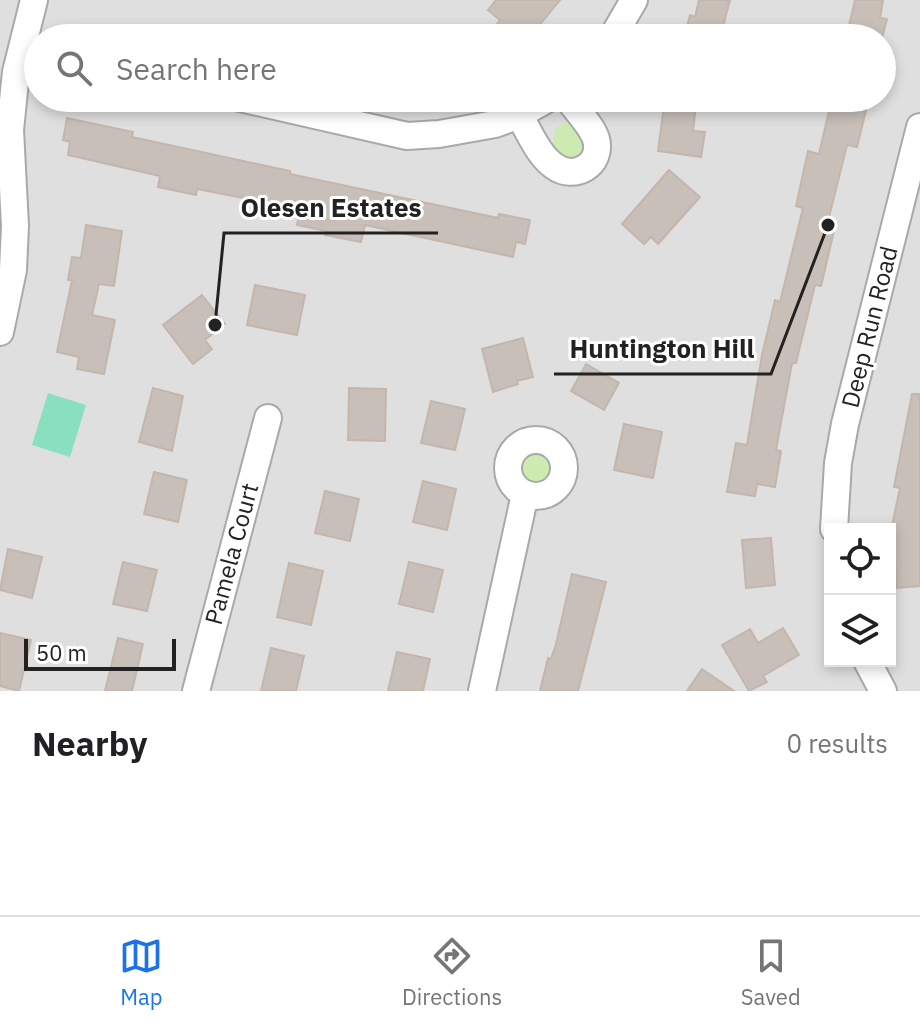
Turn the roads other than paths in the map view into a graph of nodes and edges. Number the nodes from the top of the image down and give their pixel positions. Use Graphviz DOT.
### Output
graph roads {
  1 [pos="34,0"];
  2 [pos="634,0"];
  3 [pos="27,24"];
  4 [pos="620,24"];
  5 [pos="20,45"];
  6 [pos="302,112"];
  7 [pos="524,112"];
  8 [pos="578,112"];
  9 [pos="519,115"];
  10 [pos="920,127"];
  11 [pos="0,332"];
  12 [pos="268,418"];
  13 [pos="525,494"];
  14 [pos="834,523"];
  15 [pos="870,667"];
  16 [pos="196,691"];
  17 [pos="482,691"];
  18 [pos="883,691"];
  1 -- 3 [label="street"];
  2 -- 4 [label="street"];
  5 -- 11 [label="street"];
  6 -- 9 [label="street"];
  7 -- 9 [label="street"];
  8 -- 9 [label="street"];
  10 -- 14 [label="street, Deep Run Road"];
  12 -- 16 [label="street, Pamela Court"];
  13 -- 17 [label="street"];
  15 -- 18 [label="street"];
}
